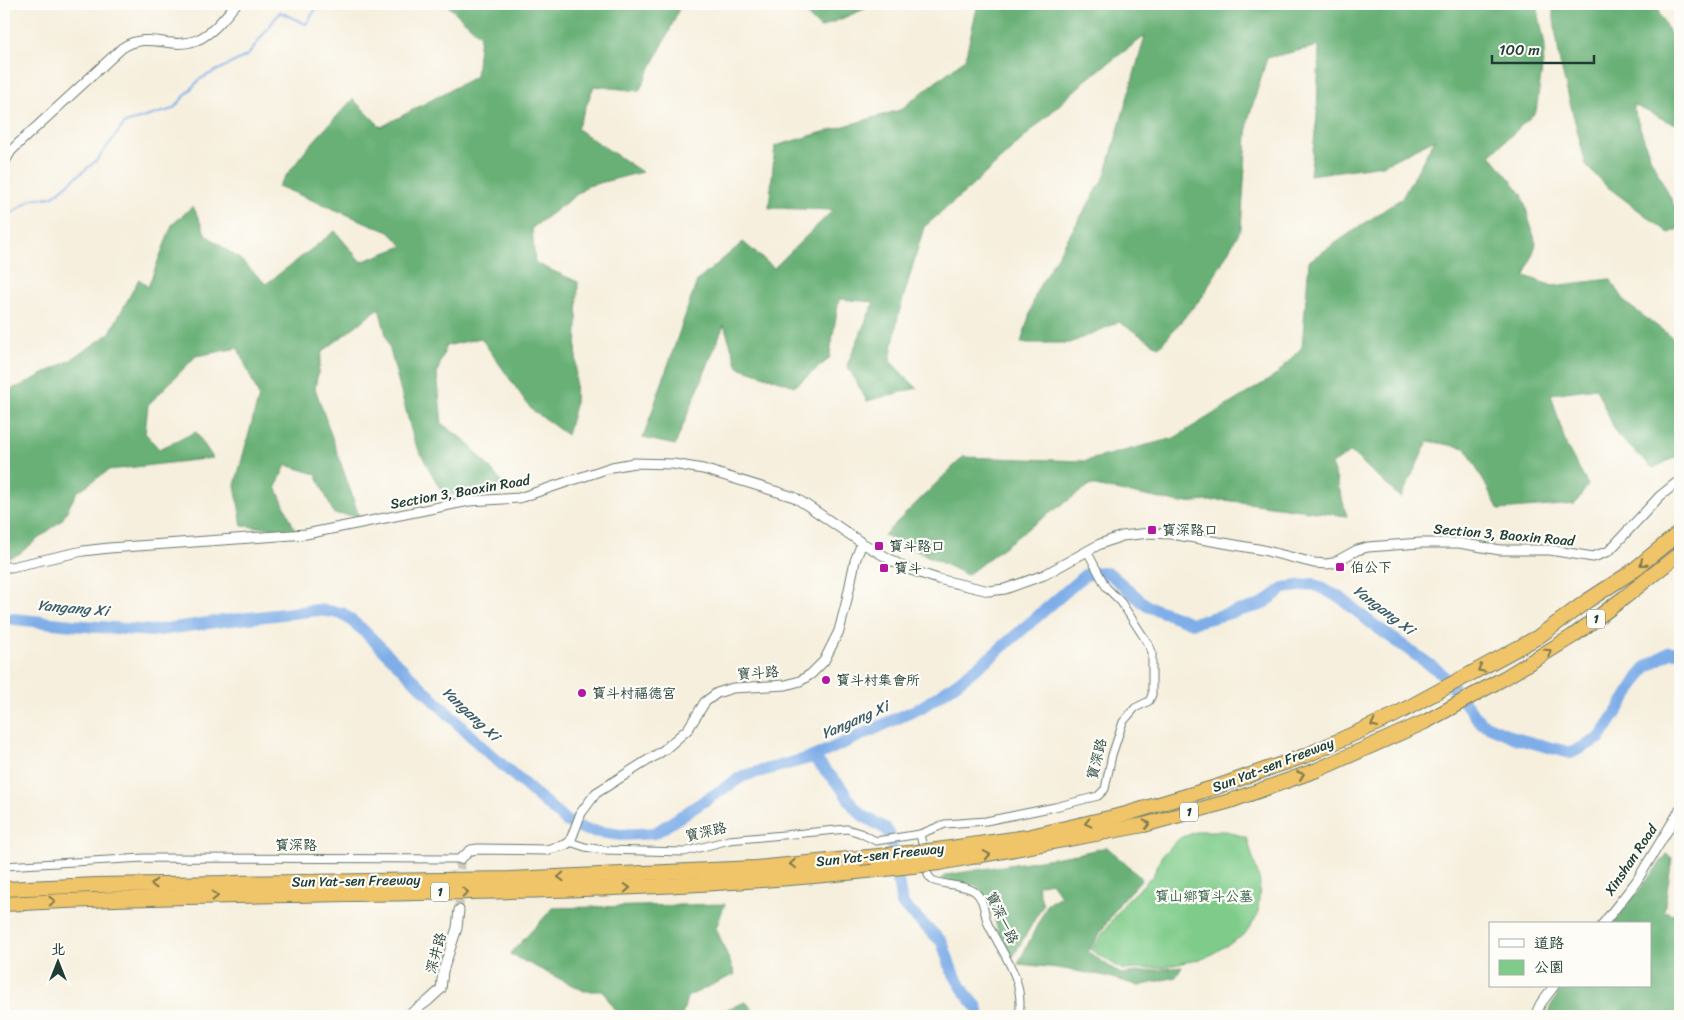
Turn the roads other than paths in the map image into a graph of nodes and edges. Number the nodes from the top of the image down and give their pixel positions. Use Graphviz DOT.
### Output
graph roads {
  1 [pos="236,4"];
  2 [pos="4,163"];
  3 [pos="1680,480"];
  4 [pos="1680,532"];
  5 [pos="862,543"];
  6 [pos="1087,551"];
  7 [pos="1680,553"];
  8 [pos="4,566"];
  9 [pos="1680,810"];
  10 [pos="920,834"];
  11 [pos="570,842"];
  12 [pos="938,856"];
  13 [pos="460,859"];
  14 [pos="4,866"];
  15 [pos="4,889"];
  16 [pos="4,904"];
  17 [pos="459,910"];
  18 [pos="1605,922"];
  19 [pos="1552,988"];
  20 [pos="407,1016"];
  21 [pos="1019,1016"];
  22 [pos="1535,1016"];
  1 -- 2 [label="street"];
  3 -- 6 [label="street, Section 3, Baoxin Road"];
  4 -- 12 [label="highway, Sun Yat-sen Freeway / 1, one-way"];
  5 -- 6 [label="street, Section 3, Baoxin Road"];
  5 -- 8 [label="street, Section 3, Baoxin Road"];
  5 -- 11 [label="street, 寶斗路"];
  6 -- 10 [label="street, 寶深路"];
  12 -- 7 [label="highway, Sun Yat-sen Freeway / 1, one-way"];
  9 -- 18 [label="street, Xinshan Road"];
  10 -- 11 [label="street, 寶深路"];
  10 -- 21 [label="street, 寶深一路"];
  11 -- 13 [label="street, 寶深路"];
  12 -- 15 [label="highway, Sun Yat-sen Freeway / 1, one-way, bridge"];
  16 -- 12 [label="highway, Sun Yat-sen Freeway / 1, one-way, bridge"];
  13 -- 14 [label="street, 寶深路"];
  17 -- 20 [label="street, 深井路"];
  19 -- 22 [label="street"];
}
